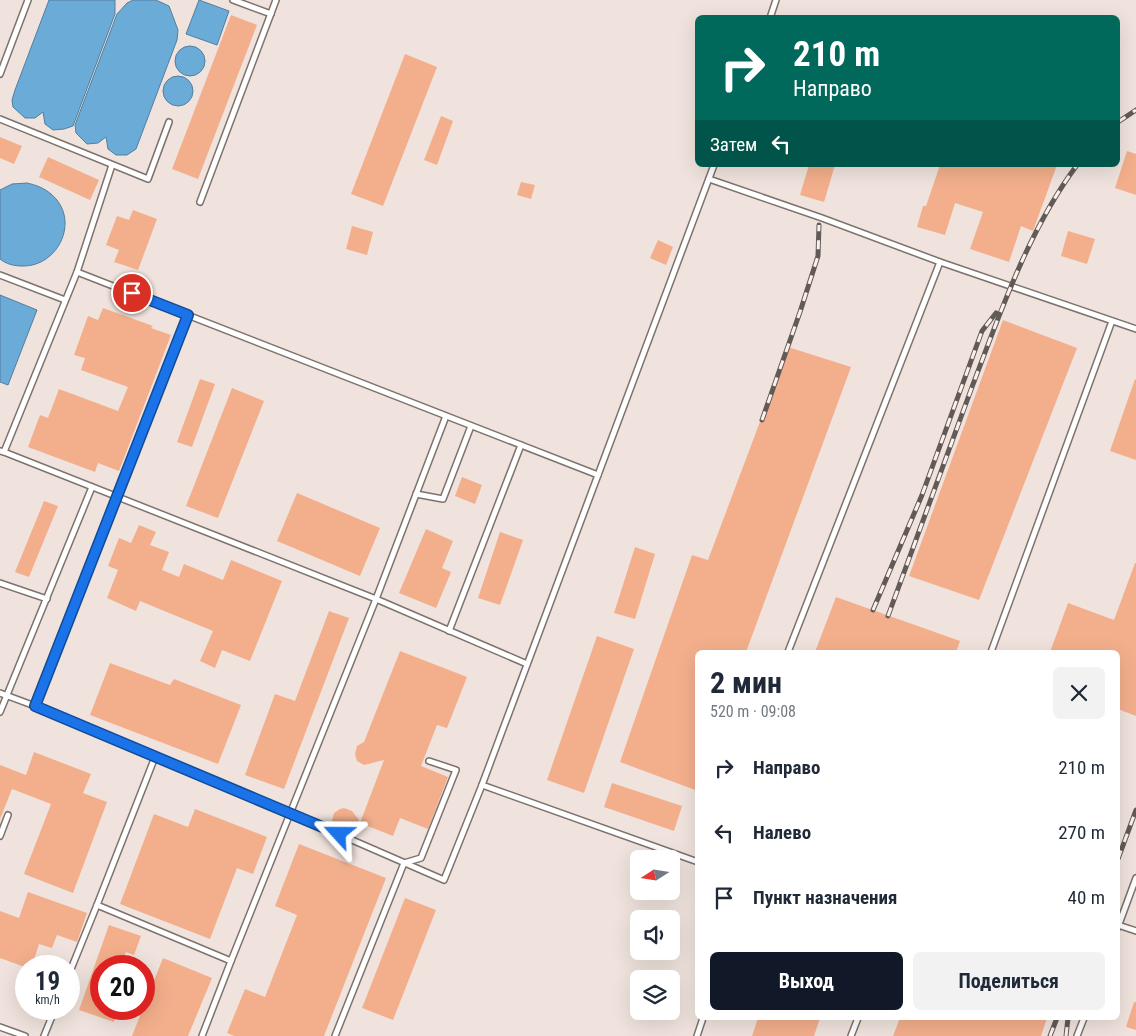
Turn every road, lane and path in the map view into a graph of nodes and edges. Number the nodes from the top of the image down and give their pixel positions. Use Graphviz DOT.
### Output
graph roads {
  1 [pos="28,0"];
  2 [pos="233,0"];
  3 [pos="276,0"];
  4 [pos="776,0"];
  5 [pos="271,14"];
  6 [pos="771,15"];
  7 [pos="0,74"];
  8 [pos="0,119"];
  9 [pos="169,122"];
  10 [pos="112,165"];
  11 [pos="713,167"];
  12 [pos="709,179"];
  13 [pos="200,202"];
  14 [pos="940,262"];
  15 [pos="77,272"];
  16 [pos="0,275"];
  17 [pos="65,300"];
  18 [pos="188,315"];
  19 [pos="1112,321"];
  20 [pos="1136,329"];
  21 [pos="446,416"];
  22 [pos="471,426"];
  23 [pos="521,445"];
  24 [pos="2,452"];
  25 [pos="598,475"];
  26 [pos="92,487"];
  27 [pos="416,494"];
  28 [pos="117,497"];
  29 [pos="0,583"];
  30 [pos="47,599"];
  31 [pos="376,600"];
  32 [pos="449,631"];
  33 [pos="789,650"];
  34 [pos="992,650"];
  35 [pos="527,664"];
  36 [pos="0,693"];
  37 [pos="7,696"];
  38 [pos="35,706"];
  39 [pos="0,711"];
  40 [pos="155,757"];
  41 [pos="429,761"];
  42 [pos="482,785"];
  43 [pos="290,813"];
  44 [pos="8,815"];
  45 [pos="0,836"];
  46 [pos="695,861"];
  47 [pos="404,863"];
  48 [pos="1136,878"];
  49 [pos="97,905"];
  50 [pos="1120,921"];
  51 [pos="1120,927"];
  52 [pos="1136,931"];
  53 [pos="77,955"];
  54 [pos="231,960"];
  55 [pos="51,1020"];
  56 [pos="702,1020"];
  57 [pos="857,1020"];
  58 [pos="1083,1020"];
  59 [pos="0,1027"];
  60 [pos="25,1036"];
  61 [pos="44,1036"];
  62 [pos="202,1036"];
  63 [pos="335,1036"];
  64 [pos="697,1036"];
  65 [pos="851,1036"];
  66 [pos="1077,1036"];
  1 -- 7 [label="lane"];
  2 -- 5 [label="lane"];
  3 -- 5 [label="lane"];
  4 -- 6 [label="lane"];
  5 -- 13 [label="lane"];
  8 -- 10 [label="lane"];
  9 -- 10 [label="lane"];
  10 -- 15 [label="lane"];
  11 -- 12 [label="lane"];
  12 -- 14 [label="lane"];
  12 -- 25 [label="lane"];
  14 -- 19 [label="lane"];
  14 -- 33 [label="lane"];
  15 -- 17 [label="lane"];
  15 -- 18 [label="lane"];
  16 -- 17 [label="lane"];
  17 -- 24 [label="lane"];
  18 -- 21 [label="lane"];
  18 -- 28 [label="lane"];
  19 -- 20 [label="lane"];
  19 -- 34 [label="lane"];
  21 -- 22 [label="lane"];
  21 -- 27 [label="lane"];
  22 -- 23 [label="lane"];
  22 -- 27 [label="lane"];
  23 -- 25 [label="lane"];
  23 -- 32 [label="lane"];
  24 -- 26 [label="lane"];
  25 -- 35 [label="lane"];
  26 -- 28 [label="lane"];
  26 -- 30 [label="lane"];
  27 -- 31 [label="lane"];
  28 -- 31 [label="lane"];
  28 -- 38 [label="lane"];
  29 -- 30 [label="lane"];
  30 -- 37 [label="lane"];
  31 -- 32 [label="lane"];
  31 -- 43 [label="lane"];
  32 -- 35 [label="lane"];
  35 -- 42 [label="lane"];
  36 -- 37 [label="lane"];
  37 -- 38 [label="lane"];
  37 -- 39 [label="lane"];
  38 -- 40 [label="lane"];
  40 -- 43 [label="lane"];
  40 -- 49 [label="lane"];
  41 -- 47 [label="lane"];
  42 -- 46 [label="lane"];
  42 -- 47 [label="lane"];
  43 -- 47 [label="lane"];
  43 -- 54 [label="lane"];
  44 -- 45 [label="lane"];
  47 -- 63 [label="lane"];
  48 -- 50 [label="lane"];
  49 -- 53 [label="lane"];
  49 -- 54 [label="lane"];
  51 -- 52 [label="lane"];
  54 -- 62 [label="lane"];
  55 -- 61 [label="lane"];
  56 -- 64 [label="lane"];
  57 -- 65 [label="lane"];
  58 -- 66 [label="lane"];
  59 -- 60 [label="lane"];
}
